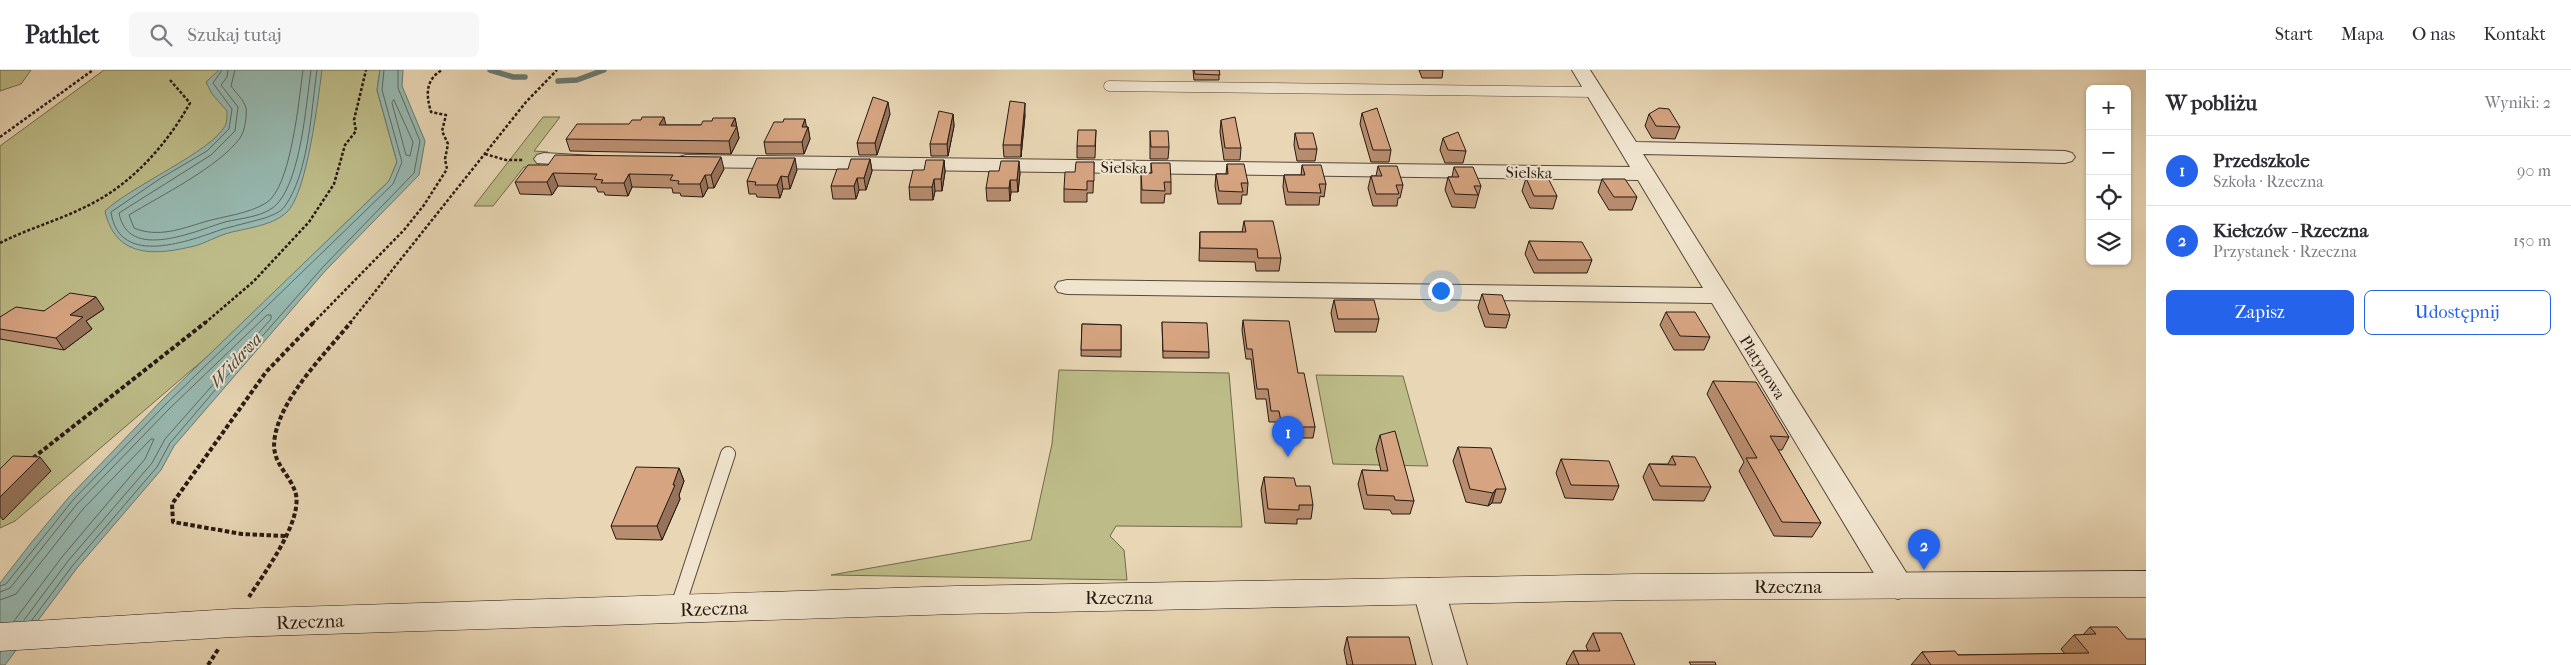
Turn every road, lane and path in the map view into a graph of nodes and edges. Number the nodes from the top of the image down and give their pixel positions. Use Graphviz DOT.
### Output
graph roads {
  1 [pos="93,70"];
  2 [pos="366,70"];
  3 [pos="442,70"];
  4 [pos="557,70"];
  5 [pos="1581,70"];
  6 [pos="170,80"];
  7 [pos="1109,86"];
  8 [pos="1594,92"];
  9 [pos="0,137"];
  10 [pos="1629,148"];
  11 [pos="485,154"];
  12 [pos="2065,157"];
  13 [pos="544,159"];
  14 [pos="604,160"];
  15 [pos="663,161"];
  16 [pos="1645,174"];
  17 [pos="0,243"];
  18 [pos="1067,287"];
  19 [pos="1719,296"];
  20 [pos="728,454"];
  21 [pos="28,462"];
  22 [pos="285,536"];
  23 [pos="2146,584"];
  24 [pos="1898,586"];
  25 [pos="1429,591"];
  26 [pos="249,597"];
  27 [pos="677,609"];
  28 [pos="0,637"];
  29 [pos="213,658"];
  30 [pos="208,665"];
  31 [pos="1450,665"];
  1 -- 9 [label="path"];
  2 -- 21 [label="path"];
  3 -- 22 [label="path"];
  4 -- 11 [label="path"];
  5 -- 8 [label="street, Platynowa"];
  6 -- 17 [label="path"];
  7 -- 8 [label="lane"];
  8 -- 10 [label="street, Platynowa"];
  10 -- 12 [label="street"];
  10 -- 16 [label="street, Platynowa"];
  11 -- 13 [label="path"];
  11 -- 22 [label="path"];
  13 -- 14 [label="street"];
  15 -- 16 [label="street, Sielska"];
  16 -- 19 [label="street, Platynowa"];
  18 -- 19 [label="street"];
  19 -- 24 [label="street, Platynowa"];
  20 -- 27 [label="lane"];
  22 -- 26 [label="path"];
  23 -- 24 [label="street, Rzeczna"];
  24 -- 25 [label="street, Rzeczna"];
  25 -- 27 [label="street, Rzeczna"];
  25 -- 31 [label="street"];
  27 -- 28 [label="street, Rzeczna"];
  29 -- 30 [label="path"];
}
